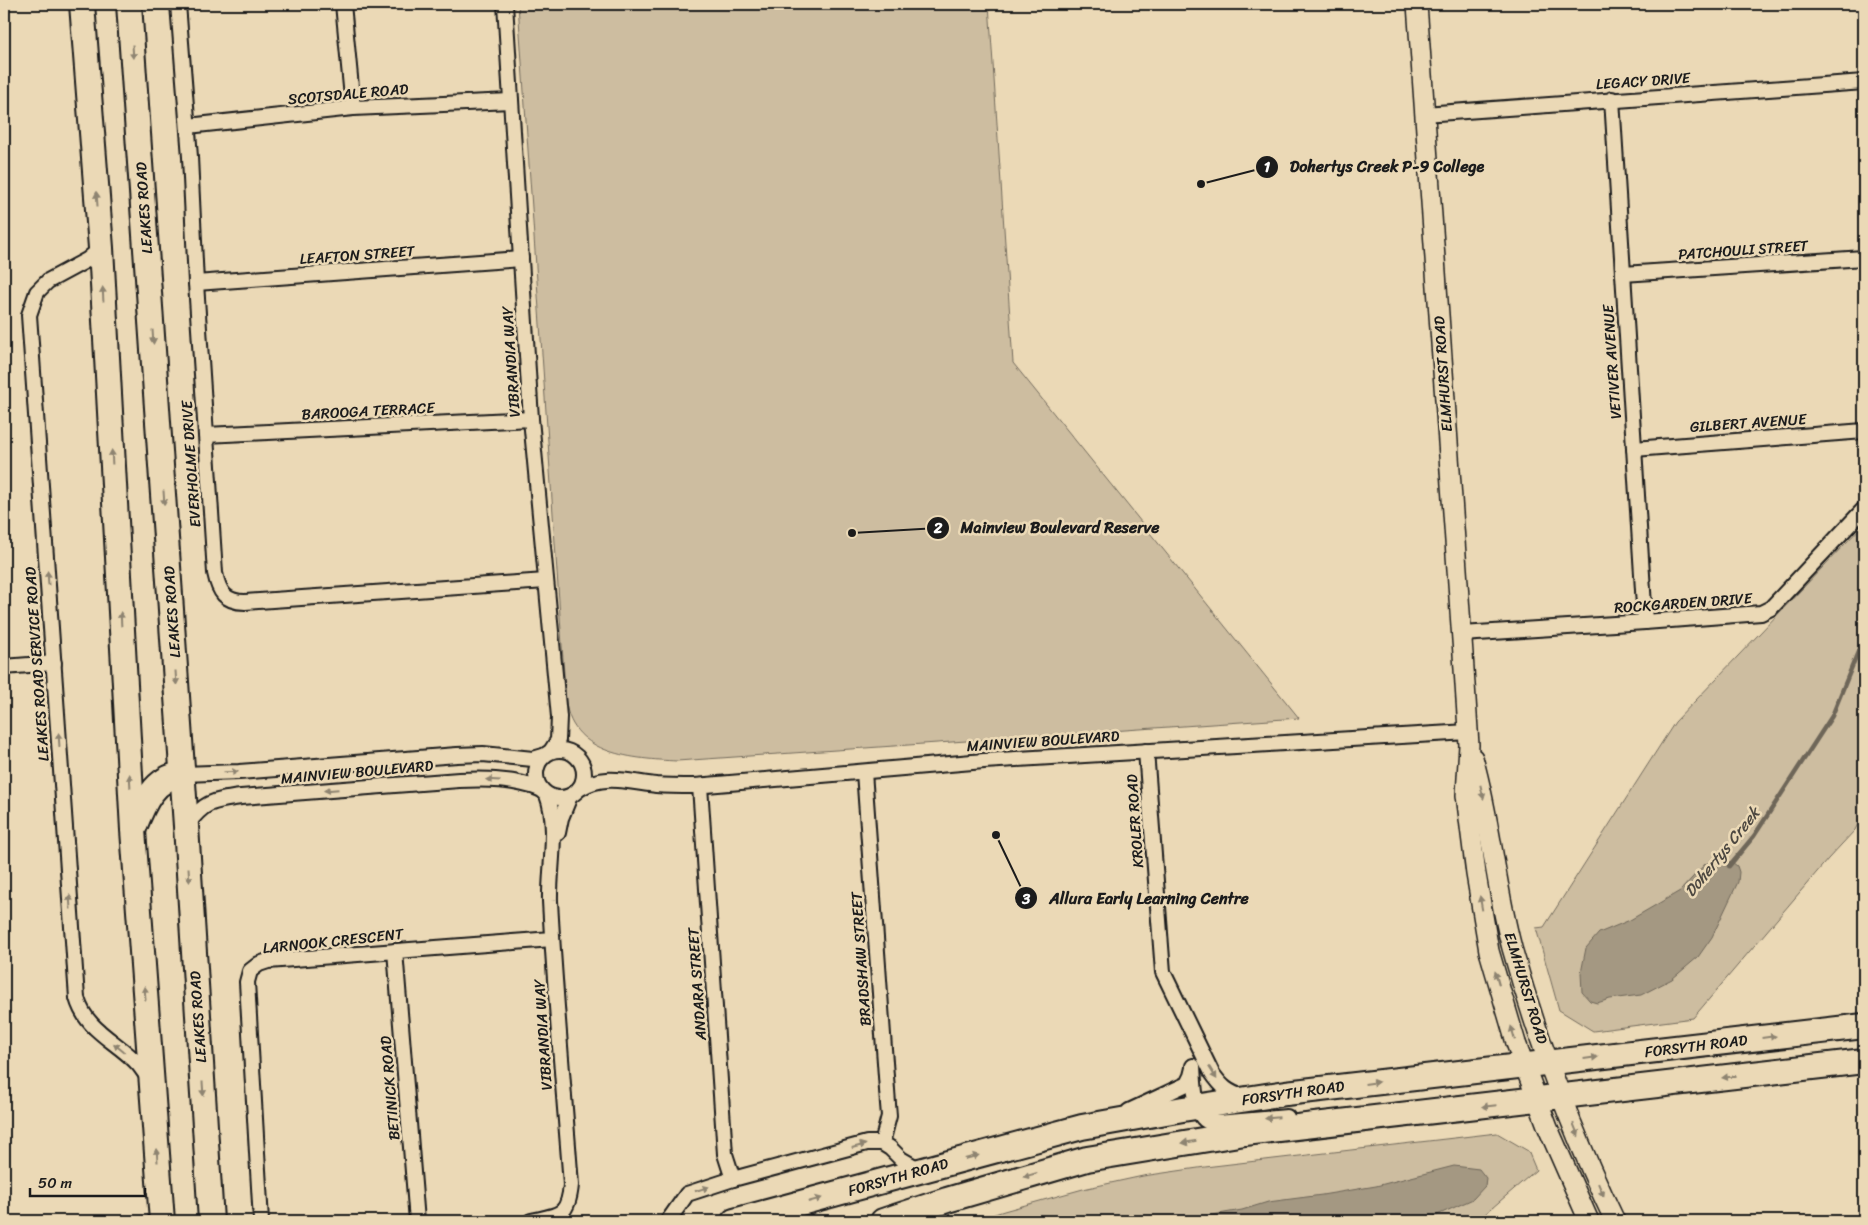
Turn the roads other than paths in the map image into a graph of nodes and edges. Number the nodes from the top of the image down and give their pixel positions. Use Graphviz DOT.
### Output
graph roads {
  1 [pos="82,4"];
  2 [pos="129,4"];
  3 [pos="178,4"];
  4 [pos="343,4"];
  5 [pos="505,4"];
  6 [pos="1417,4"];
  7 [pos="1864,82"];
  8 [pos="1612,99"];
  9 [pos="511,101"];
  10 [pos="353,108"];
  11 [pos="1424,114"];
  12 [pos="188,126"];
  13 [pos="101,248"];
  14 [pos="1864,258"];
  15 [pos="521,259"];
  16 [pos="1623,274"];
  17 [pos="196,284"];
  18 [pos="532,419"];
  19 [pos="1864,431"];
  20 [pos="206,435"];
  21 [pos="1634,449"];
  22 [pos="1864,510"];
  23 [pos="546,581"];
  24 [pos="1645,622"];
  25 [pos="1462,634"];
  26 [pos="54,663"];
  27 [pos="4,667"];
  28 [pos="559,717"];
  29 [pos="1468,739"];
  30 [pos="1146,751"];
  31 [pos="547,754"];
  32 [pos="577,757"];
  33 [pos="864,772"];
  34 [pos="182,774"];
  35 [pos="620,780"];
  36 [pos="700,786"];
  37 [pos="544,792"];
  38 [pos="575,792"];
  39 [pos="186,826"];
  40 [pos="133,830"];
  41 [pos="552,861"];
  42 [pos="552,939"];
  43 [pos="395,951"];
  44 [pos="1864,1026"];
  45 [pos="1191,1032"];
  46 [pos="1864,1061"];
  47 [pos="1549,1063"];
  48 [pos="1193,1066"];
  49 [pos="1525,1066"];
  50 [pos="152,1082"];
  51 [pos="1563,1097"];
  52 [pos="1249,1098"];
  53 [pos="1538,1100"];
  54 [pos="1197,1107"];
  55 [pos="1373,1119"];
  56 [pos="1082,1127"];
  57 [pos="882,1143"];
  58 [pos="920,1170"];
  59 [pos="733,1179"];
  60 [pos="208,1186"];
  61 [pos="162,1221"];
  62 [pos="211,1221"];
  63 [pos="220,1221"];
  64 [pos="261,1221"];
  65 [pos="417,1221"];
  66 [pos="531,1221"];
  67 [pos="668,1221"];
  68 [pos="734,1221"];
  69 [pos="884,1221"];
  70 [pos="1589,1221"];
  71 [pos="1615,1221"];
  13 -- 1 [label="highway, one-way"];
  2 -- 34 [label="highway, LEAKES ROAD, one-way"];
  3 -- 12 [label="street, EVERHOLME DRIVE"];
  4 -- 10 [label="street"];
  5 -- 9 [label="street, VIBRANDIA WAY"];
  6 -- 11 [label="street, ELMHURST ROAD"];
  7 -- 8 [label="street, LEGACY DRIVE"];
  8 -- 11 [label="street, LEGACY DRIVE"];
  8 -- 16 [label="street, VETIVER AVENUE"];
  9 -- 10 [label="street, SCOTSDALE ROAD"];
  9 -- 15 [label="street, VIBRANDIA WAY"];
  10 -- 12 [label="street, SCOTSDALE ROAD"];
  11 -- 25 [label="street, ELMHURST ROAD"];
  12 -- 17 [label="street, EVERHOLME DRIVE"];
  26 -- 13 [label="street, LEAKES ROAD SERVICE ROAD, one-way"];
  40 -- 13 [label="highway, one-way"];
  14 -- 16 [label="street, PATCHOULI STREET"];
  15 -- 17 [label="street, LEAFTON STREET"];
  15 -- 18 [label="street, VIBRANDIA WAY"];
  16 -- 21 [label="street, VETIVER AVENUE"];
  17 -- 20 [label="street, EVERHOLME DRIVE"];
  18 -- 20 [label="street, BAROOGA TERRACE"];
  18 -- 23 [label="street, VIBRANDIA WAY"];
  19 -- 21 [label="street, GILBERT AVENUE"];
  20 -- 23 [label="street, EVERHOLME DRIVE"];
  21 -- 24 [label="street, VETIVER AVENUE"];
  22 -- 24 [label="street, ROCKGARDEN DRIVE"];
  23 -- 28 [label="street, VIBRANDIA WAY"];
  24 -- 25 [label="street, ROCKGARDEN DRIVE"];
  25 -- 29 [label="street, ELMHURST ROAD"];
  26 -- 27 [label="street"];
  50 -- 26 [label="street, LEAKES ROAD SERVICE ROAD, one-way"];
  28 -- 31 [label="street, VIBRANDIA WAY"];
  28 -- 32 [label="street, VIBRANDIA WAY"];
  29 -- 30 [label="street, MAINVIEW BOULEVARD"];
  29 -- 47 [label="street, ELMHURST ROAD, one-way"];
  49 -- 29 [label="street, ELMHURST ROAD, one-way"];
  30 -- 33 [label="street, MAINVIEW BOULEVARD"];
  30 -- 45 [label="street, KROLER ROAD"];
  31 -- 32 [label="street"];
  34 -- 31 [label="street, MAINVIEW BOULEVARD, one-way"];
  31 -- 37 [label="street"];
  32 -- 35 [label="street, MAINVIEW BOULEVARD"];
  32 -- 38 [label="street"];
  33 -- 36 [label="street, MAINVIEW BOULEVARD"];
  33 -- 57 [label="street, BRADSHAW STREET"];
  34 -- 39 [label="highway, LEAKES ROAD"];
  34 -- 40 [label="highway"];
  35 -- 36 [label="street, MAINVIEW BOULEVARD"];
  35 -- 38 [label="street, MAINVIEW BOULEVARD"];
  36 -- 59 [label="street, ANDARA STREET"];
  37 -- 38 [label="street"];
  37 -- 39 [label="street, MAINVIEW BOULEVARD, one-way"];
  37 -- 41 [label="street, VIBRANDIA WAY"];
  38 -- 41 [label="street, VIBRANDIA WAY"];
  39 -- 60 [label="highway, LEAKES ROAD, one-way"];
  50 -- 40 [label="highway, one-way"];
  41 -- 42 [label="street, VIBRANDIA WAY"];
  42 -- 43 [label="street, LARNOOK CRESCENT"];
  42 -- 66 [label="street, VIBRANDIA WAY"];
  43 -- 64 [label="street, LARNOOK CRESCENT"];
  43 -- 65 [label="street, BETINICK ROAD"];
  47 -- 44 [label="highway, FORSYTH ROAD, one-way"];
  45 -- 48 [label="street"];
  45 -- 52 [label="street, KROLER ROAD, one-way"];
  46 -- 51 [label="highway, one-way"];
  47 -- 49 [label="highway, FORSYTH ROAD"];
  47 -- 51 [label="street, ELMHURST ROAD"];
  48 -- 54 [label="street"];
  48 -- 56 [label="street"];
  52 -- 49 [label="highway, FORSYTH ROAD, one-way"];
  49 -- 53 [label="street, ELMHURST ROAD"];
  61 -- 50 [label="highway, one-way"];
  51 -- 53 [label="highway"];
  51 -- 71 [label="street, ELMHURST ROAD, one-way"];
  52 -- 54 [label="highway, FORSYTH ROAD"];
  53 -- 55 [label="highway, one-way"];
  53 -- 70 [label="street, ELMHURST ROAD"];
  55 -- 54 [label="street, one-way"];
  54 -- 56 [label="highway, FORSYTH ROAD"];
  55 -- 69 [label="highway, one-way"];
  58 -- 56 [label="highway, FORSYTH ROAD, one-way"];
  57 -- 58 [label="street"];
  59 -- 57 [label="street, one-way"];
  68 -- 58 [label="highway, FORSYTH ROAD, one-way"];
  67 -- 59 [label="street, one-way"];
  60 -- 62 [label="highway, LEAKES ROAD"];
  60 -- 63 [label="highway"];
}
